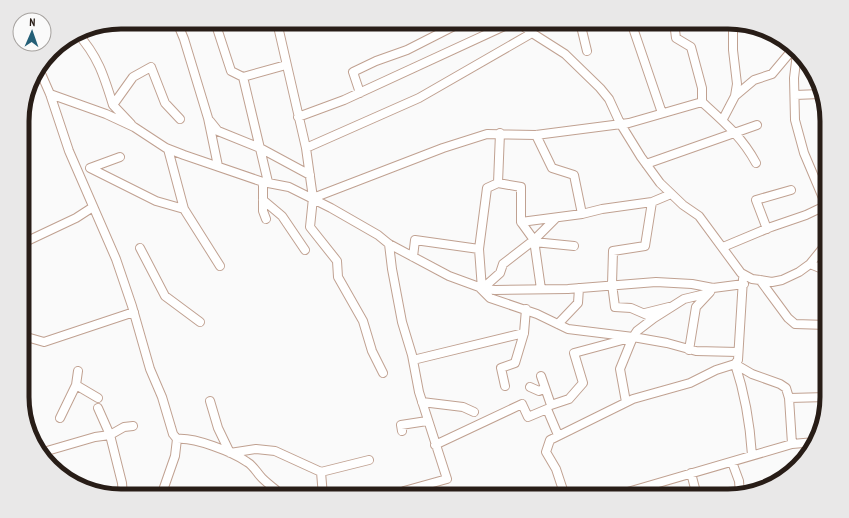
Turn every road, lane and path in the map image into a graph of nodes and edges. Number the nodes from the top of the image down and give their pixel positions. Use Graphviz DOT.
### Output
graph roads {
  1 [pos="180,29"];
  2 [pos="217,29"];
  3 [pos="278,29"];
  4 [pos="448,29"];
  5 [pos="498,29"];
  6 [pos="527,29"];
  7 [pos="582,29"];
  8 [pos="634,29"];
  9 [pos="636,29"];
  10 [pos="675,29"];
  11 [pos="733,29"];
  12 [pos="532,33"];
  13 [pos="635,34"];
  14 [pos="82,38"];
  15 [pos="587,51"];
  16 [pos="790,53"];
  17 [pos="796,59"];
  18 [pos="286,65"];
  19 [pos="42,75"];
  20 [pos="243,77"];
  21 [pos="360,93"];
  22 [pos="50,94"];
  23 [pos="816,94"];
  24 [pos="795,95"];
  25 [pos="735,96"];
  26 [pos="702,102"];
  27 [pos="113,105"];
  28 [pos="662,113"];
  29 [pos="298,117"];
  30 [pos="208,118"];
  31 [pos="180,119"];
  32 [pos="723,119"];
  33 [pos="620,123"];
  34 [pos="757,124"];
  35 [pos="134,127"];
  36 [pos="735,132"];
  37 [pos="500,133"];
  38 [pos="536,135"];
  39 [pos="260,148"];
  40 [pos="306,148"];
  41 [pos="168,149"];
  42 [pos="120,157"];
  43 [pos="756,163"];
  44 [pos="646,164"];
  45 [pos="218,166"];
  46 [pos="310,175"];
  47 [pos="265,182"];
  48 [pos="498,183"];
  49 [pos="791,190"];
  50 [pos="820,191"];
  51 [pos="671,194"];
  52 [pos="313,198"];
  53 [pos="263,200"];
  54 [pos="652,202"];
  55 [pos="93,207"];
  56 [pos="820,208"];
  57 [pos="184,209"];
  58 [pos="582,214"];
  59 [pos="556,218"];
  60 [pos="266,219"];
  61 [pos="521,222"];
  62 [pos="767,229"];
  63 [pos="29,240"];
  64 [pos="534,241"];
  65 [pos="389,244"];
  66 [pos="574,246"];
  67 [pos="723,247"];
  68 [pos="140,248"];
  69 [pos="479,249"];
  70 [pos="304,250"];
  71 [pos="820,252"];
  72 [pos="412,256"];
  73 [pos="810,264"];
  74 [pos="220,266"];
  75 [pos="820,268"];
  76 [pos="741,273"];
  77 [pos="760,280"];
  78 [pos="612,284"];
  79 [pos="744,284"];
  80 [pos="579,288"];
  81 [pos="713,288"];
  82 [pos="482,289"];
  83 [pos="541,289"];
  84 [pos="672,307"];
  85 [pos="526,309"];
  86 [pos="134,312"];
  87 [pos="645,313"];
  88 [pos="654,318"];
  89 [pos="200,322"];
  90 [pos="558,324"];
  91 [pos="820,324"];
  92 [pos="524,333"];
  93 [pos="632,337"];
  94 [pos="29,338"];
  95 [pos="688,350"];
  96 [pos="738,352"];
  97 [pos="413,360"];
  98 [pos="735,364"];
  99 [pos="78,371"];
  100 [pos="383,373"];
  101 [pos="541,376"];
  102 [pos="76,385"];
  103 [pos="504,386"];
  104 [pos="530,387"];
  105 [pos="545,388"];
  106 [pos="820,397"];
  107 [pos="98,398"];
  108 [pos="789,398"];
  109 [pos="210,401"];
  110 [pos="422,402"];
  111 [pos="626,402"];
  112 [pos="549,407"];
  113 [pos="98,408"];
  114 [pos="474,412"];
  115 [pos="60,418"];
  116 [pos="427,421"];
  117 [pos="133,426"];
  118 [pos="402,431"];
  119 [pos="110,435"];
  120 [pos="558,435"];
  121 [pos="177,439"];
  122 [pos="808,443"];
  123 [pos="792,444"];
  124 [pos="435,445"];
  125 [pos="47,452"];
  126 [pos="230,453"];
  127 [pos="752,455"];
  128 [pos="369,460"];
  129 [pos="732,462"];
  130 [pos="321,472"];
  131 [pos="691,474"];
  132 [pos="740,488"];
  133 [pos="122,489"];
  134 [pos="163,489"];
  135 [pos="275,489"];
  136 [pos="322,489"];
  137 [pos="411,489"];
  138 [pos="563,489"];
  139 [pos="638,489"];
  140 [pos="695,489"];
  1 -- 30 [label="street"];
  2 -- 20 [label="street"];
  3 -- 18 [label="street"];
  4 -- 21 [label="street"];
  5 -- 21 [label="street"];
  6 -- 12 [label="street"];
  7 -- 15 [label="street"];
  8 -- 13 [label="street"];
  9 -- 13 [label="street"];
  10 -- 26 [label="street"];
  11 -- 25 [label="street"];
  12 -- 33 [label="street"];
  12 -- 40 [label="street"];
  13 -- 28 [label="street"];
  14 -- 27 [label="street"];
  16 -- 25 [label="street"];
  17 -- 24 [label="street"];
  18 -- 20 [label="street"];
  18 -- 29 [label="street"];
  19 -- 22 [label="street"];
  20 -- 39 [label="street"];
  21 -- 29 [label="street"];
  22 -- 35 [label="street"];
  22 -- 55 [label="street"];
  23 -- 24 [label="street"];
  24 -- 50 [label="street"];
  25 -- 32 [label="street"];
  26 -- 28 [label="street"];
  26 -- 32 [label="street"];
  27 -- 31 [label="street"];
  27 -- 35 [label="street"];
  28 -- 33 [label="street"];
  29 -- 40 [label="street"];
  30 -- 39 [label="street"];
  30 -- 45 [label="street"];
  32 -- 36 [label="street"];
  33 -- 38 [label="street"];
  33 -- 44 [label="street"];
  34 -- 36 [label="street"];
  35 -- 41 [label="street"];
  36 -- 43 [label="street"];
  36 -- 44 [label="street"];
  37 -- 38 [label="street"];
  37 -- 48 [label="street"];
  37 -- 52 [label="street"];
  38 -- 58 [label="street"];
  39 -- 46 [label="street"];
  39 -- 47 [label="street"];
  40 -- 46 [label="street"];
  41 -- 45 [label="street"];
  41 -- 57 [label="street"];
  42 -- 57 [label="street"];
  44 -- 51 [label="street"];
  45 -- 47 [label="street"];
  46 -- 52 [label="street"];
  47 -- 52 [label="street"];
  47 -- 53 [label="street"];
  48 -- 61 [label="street"];
  48 -- 69 [label="street"];
  49 -- 62 [label="street"];
  51 -- 54 [label="street"];
  51 -- 67 [label="street"];
  52 -- 65 [label="street"];
  52 -- 100 [label="street"];
  53 -- 60 [label="street"];
  53 -- 70 [label="street"];
  54 -- 58 [label="street"];
  54 -- 78 [label="street"];
  55 -- 63 [label="street"];
  55 -- 86 [label="street"];
  56 -- 62 [label="street"];
  57 -- 74 [label="street"];
  58 -- 59 [label="street"];
  59 -- 61 [label="street"];
  59 -- 64 [label="street"];
  61 -- 64 [label="street"];
  62 -- 67 [label="street"];
  64 -- 66 [label="street"];
  64 -- 82 [label="street"];
  64 -- 83 [label="street"];
  65 -- 72 [label="street"];
  65 -- 97 [label="street"];
  67 -- 76 [label="street"];
  68 -- 89 [label="street"];
  69 -- 72 [label="street"];
  69 -- 82 [label="street"];
  71 -- 73 [label="street"];
  72 -- 82 [label="street"];
  73 -- 75 [label="street"];
  73 -- 77 [label="street"];
  76 -- 77 [label="street"];
  76 -- 79 [label="street"];
  77 -- 91 [label="street"];
  78 -- 80 [label="street"];
  78 -- 81 [label="street"];
  78 -- 87 [label="street"];
  79 -- 81 [label="street"];
  79 -- 96 [label="street"];
  80 -- 83 [label="street"];
  80 -- 90 [label="street"];
  81 -- 84 [label="street"];
  81 -- 95 [label="street"];
  82 -- 83 [label="street"];
  82 -- 85 [label="street"];
  84 -- 87 [label="street"];
  84 -- 88 [label="street"];
  85 -- 90 [label="street"];
  85 -- 92 [label="street"];
  86 -- 94 [label="street"];
  86 -- 121 [label="street"];
  87 -- 88 [label="street"];
  88 -- 93 [label="street"];
  90 -- 93 [label="street"];
  92 -- 97 [label="street"];
  92 -- 103 [label="street"];
  93 -- 95 [label="street"];
  93 -- 111 [label="street"];
  93 -- 112 [label="street"];
  95 -- 96 [label="street"];
  96 -- 98 [label="street"];
  97 -- 110 [label="street"];
  98 -- 108 [label="street"];
  98 -- 111 [label="street"];
  98 -- 127 [label="street"];
  99 -- 102 [label="street"];
  101 -- 105 [label="street"];
  102 -- 107 [label="street"];
  102 -- 115 [label="street"];
  104 -- 105 [label="street"];
  105 -- 112 [label="street"];
  106 -- 108 [label="street"];
  108 -- 123 [label="street"];
  109 -- 126 [label="street"];
  110 -- 114 [label="street"];
  110 -- 116 [label="street"];
  111 -- 120 [label="street"];
  112 -- 120 [label="street"];
  112 -- 124 [label="street"];
  113 -- 119 [label="street"];
  116 -- 118 [label="street"];
  116 -- 124 [label="street"];
  117 -- 119 [label="street"];
  119 -- 125 [label="street"];
  119 -- 133 [label="street"];
  120 -- 138 [label="street"];
  121 -- 126 [label="street"];
  121 -- 134 [label="street"];
  122 -- 123 [label="street"];
  123 -- 127 [label="street"];
  124 -- 137 [label="street"];
  126 -- 130 [label="street"];
  126 -- 135 [label="street"];
  127 -- 129 [label="street"];
  128 -- 130 [label="street"];
  129 -- 131 [label="street"];
  129 -- 132 [label="street"];
  130 -- 136 [label="street"];
  131 -- 139 [label="street"];
  131 -- 140 [label="street"];
}
